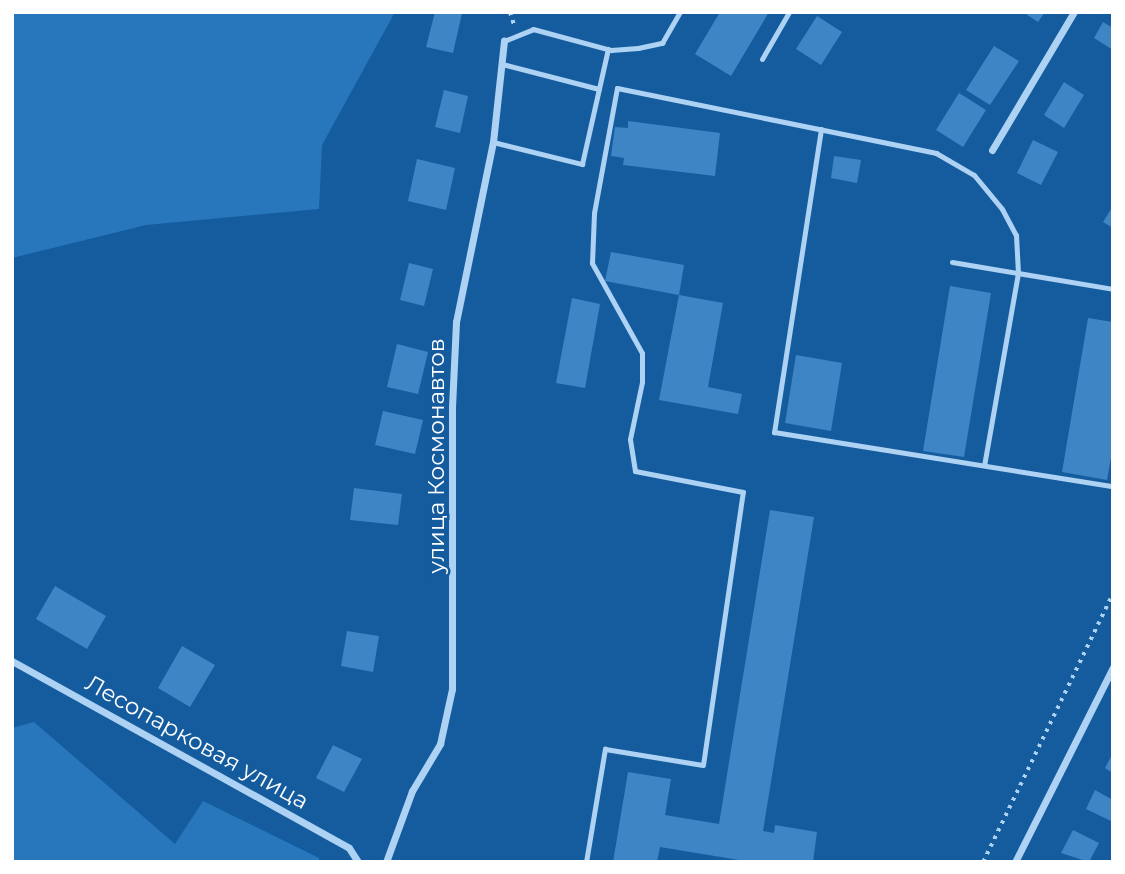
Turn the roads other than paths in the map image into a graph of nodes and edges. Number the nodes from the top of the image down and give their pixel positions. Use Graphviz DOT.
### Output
graph roads {
  1 [pos="680,12"];
  2 [pos="789,12"];
  3 [pos="1074,12"];
  4 [pos="505,41"];
  5 [pos="608,49"];
  6 [pos="762,59"];
  7 [pos="502,64"];
  8 [pos="599,89"];
  9 [pos="821,129"];
  10 [pos="493,142"];
  11 [pos="992,150"];
  12 [pos="952,262"];
  13 [pos="1018,273"];
  14 [pos="1113,289"];
  15 [pos="984,465"];
  16 [pos="1113,486"];
  17 [pos="12,661"];
  18 [pos="1113,667"];
  19 [pos="358,862"];
  20 [pos="386,862"];
  21 [pos="586,862"];
  22 [pos="1015,862"];
  1 -- 5 [label="lane"];
  2 -- 6 [label="lane"];
  3 -- 11 [label="street"];
  4 -- 5 [label="lane"];
  4 -- 7 [label="street, улица Космонавтов"];
  5 -- 8 [label="lane"];
  7 -- 8 [label="lane"];
  7 -- 10 [label="street, улица Космонавтов"];
  8 -- 10 [label="lane"];
  9 -- 13 [label="lane"];
  9 -- 15 [label="lane"];
  9 -- 21 [label="lane"];
  10 -- 20 [label="street, улица Космонавтов"];
  12 -- 13 [label="lane"];
  13 -- 14 [label="lane"];
  13 -- 15 [label="lane"];
  15 -- 16 [label="lane"];
  17 -- 19 [label="street, Лесопарковая улица"];
  18 -- 22 [label="street"];
}
